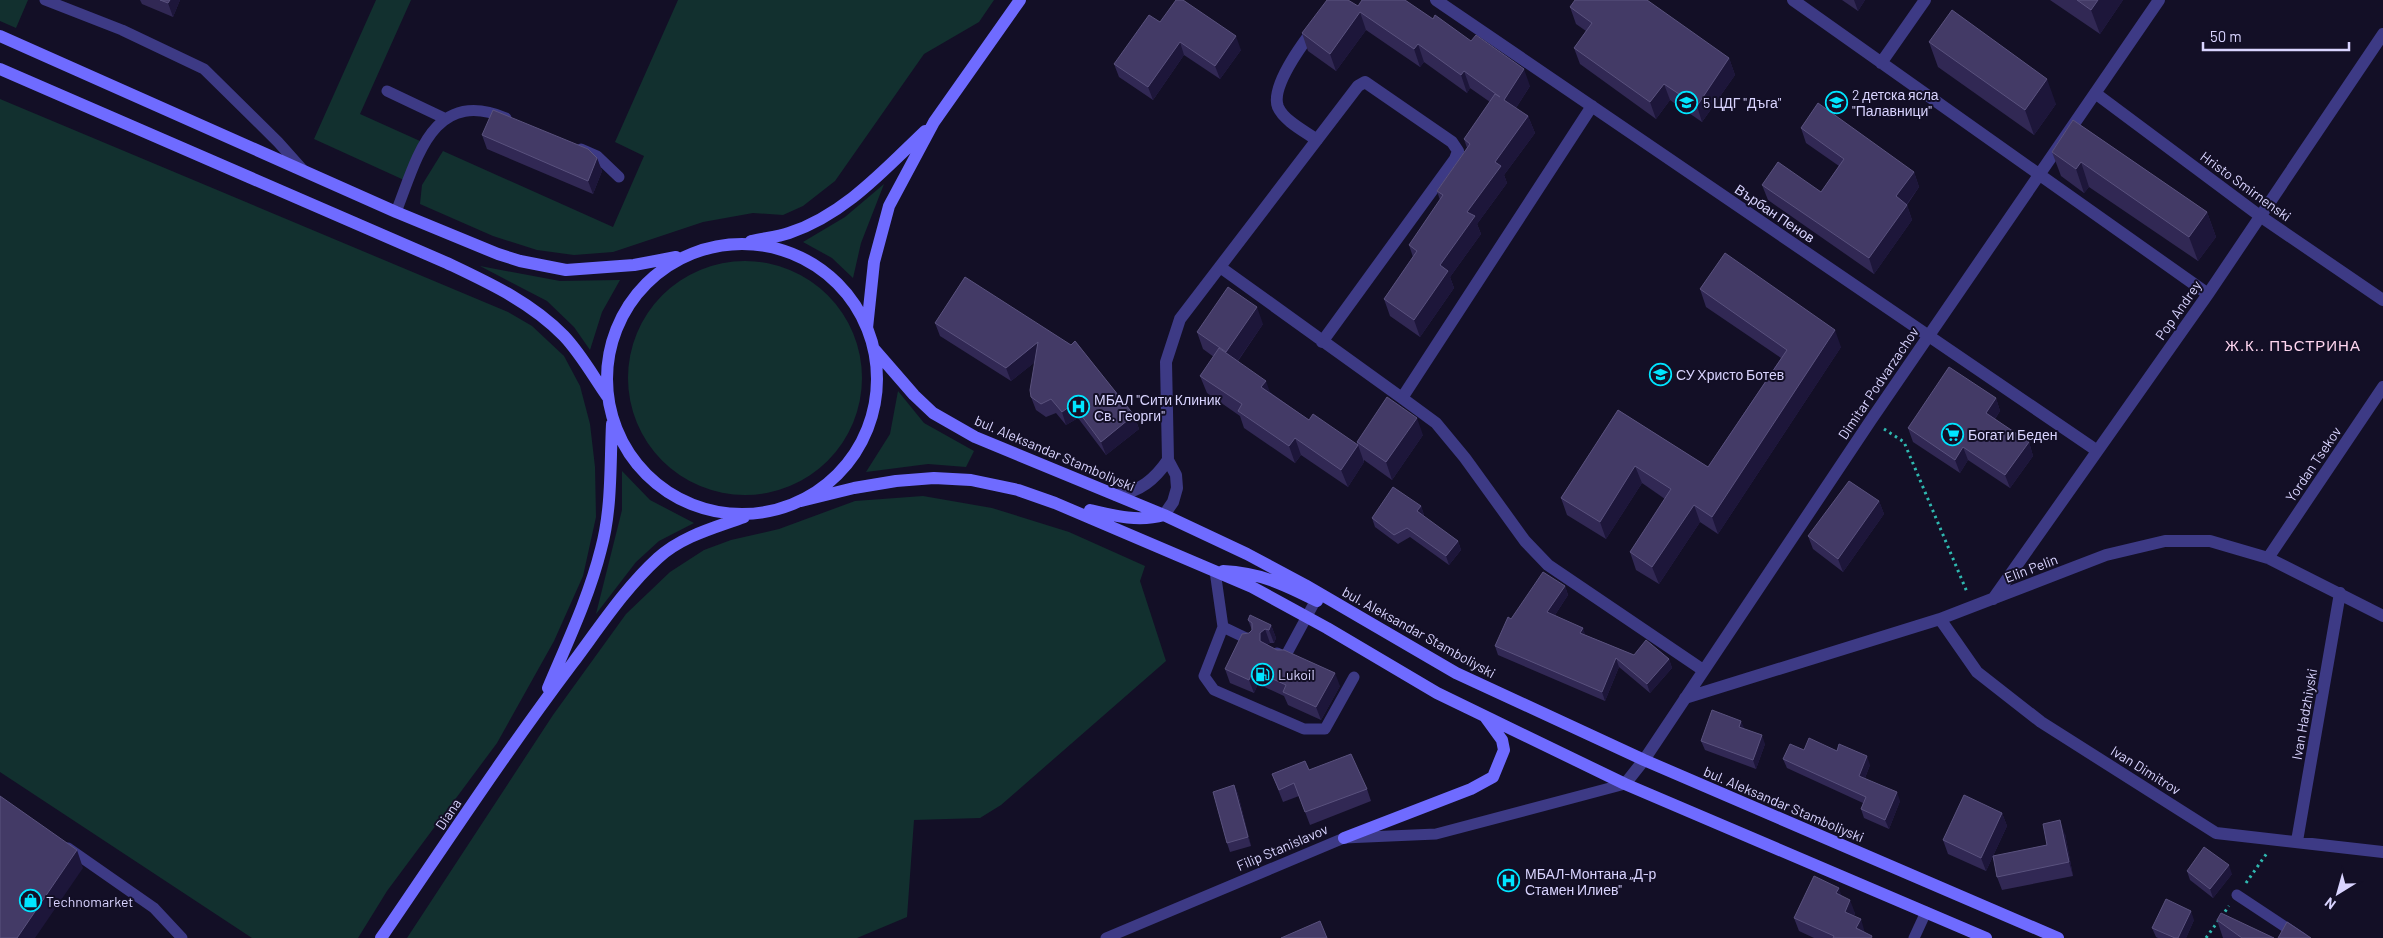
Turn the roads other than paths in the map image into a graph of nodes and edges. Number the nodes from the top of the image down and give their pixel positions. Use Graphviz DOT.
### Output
graph roads {
  1 [pos="45,0"];
  2 [pos="1020,0"];
  3 [pos="1336,0"];
  4 [pos="1436,0"];
  5 [pos="1793,0"];
  6 [pos="1925,0"];
  7 [pos="2159,0"];
  8 [pos="2383,34"];
  9 [pos="0,36"];
  10 [pos="1882,63"];
  11 [pos="0,69"];
  12 [pos="387,91"];
  13 [pos="2095,93"];
  14 [pos="1592,106"];
  15 [pos="446,119"];
  16 [pos="934,122"];
  17 [pos="520,124"];
  18 [pos="1317,140"];
  19 [pos="571,145"];
  20 [pos="303,170"];
  21 [pos="2039,174"];
  22 [pos="619,177"];
  23 [pos="396,212"];
  24 [pos="2260,216"];
  25 [pos="732,244"];
  26 [pos="686,256"];
  27 [pos="1220,267"];
  28 [pos="2208,294"];
  29 [pos="2383,300"];
  30 [pos="867,328"];
  31 [pos="1928,336"];
  32 [pos="1322,342"];
  33 [pos="874,350"];
  34 [pos="2383,387"];
  35 [pos="607,396"];
  36 [pos="1402,398"];
  37 [pos="612,418"];
  38 [pos="2096,450"];
  39 [pos="1168,460"];
  40 [pos="1116,495"];
  41 [pos="801,501"];
  42 [pos="1055,503"];
  43 [pos="753,514"];
  44 [pos="1164,515"];
  45 [pos="2268,558"];
  46 [pos="1215,571"];
  47 [pos="2340,593"];
  48 [pos="1318,597"];
  49 [pos="1993,599"];
  50 [pos="2383,616"];
  51 [pos="1307,617"];
  52 [pos="1940,619"];
  53 [pos="1223,627"];
  54 [pos="1250,640"];
  55 [pos="1271,650"];
  56 [pos="1703,670"];
  57 [pos="1354,677"];
  58 [pos="1685,698"];
  59 [pos="540,707"];
  60 [pos="1485,716"];
  61 [pos="1644,760"];
  62 [pos="1625,784"];
  63 [pos="1344,838"];
  64 [pos="2297,840"];
  65 [pos="57,841"];
  66 [pos="2383,852"];
  67 [pos="2237,895"];
  68 [pos="1926,912"];
  69 [pos="182,938"];
  70 [pos="381,938"];
  71 [pos="1106,938"];
  72 [pos="1914,938"];
  73 [pos="1986,938"];
  74 [pos="2058,938"];
  75 [pos="2302,938"];
  1 -- 20 [label="lane"];
  2 -- 16 [label="main road"];
  3 -- 18 [label="street"];
  4 -- 14 [label="street, Върбан Пенов"];
  5 -- 10 [label="street"];
  6 -- 10 [label="street"];
  7 -- 13 [label="street, Dimitar Podvarzachov"];
  8 -- 24 [label="street, Pop Andrey"];
  9 -- 20 [label="main road"];
  10 -- 21 [label="street"];
  11 -- 35 [label="main road"];
  12 -- 15 [label="lane"];
  13 -- 21 [label="street, Dimitar Podvarzachov"];
  13 -- 24 [label="street, Hristo Smirnenski"];
  14 -- 31 [label="street, Върбан Пенов"];
  14 -- 36 [label="street"];
  15 -- 17 [label="lane"];
  15 -- 23 [label="lane"];
  16 -- 25 [label="main road"];
  16 -- 30 [label="main road"];
  18 -- 27 [label="street"];
  18 -- 32 [label="street"];
  19 -- 22 [label="lane"];
  20 -- 23 [label="main road"];
  21 -- 28 [label="street"];
  21 -- 31 [label="street, Dimitar Podvarzachov"];
  23 -- 26 [label="main road"];
  24 -- 28 [label="street, Pop Andrey"];
  24 -- 29 [label="street, Hristo Smirnenski"];
  25 -- 26 [label="main road"];
  25 -- 30 [label="main road"];
  26 -- 35 [label="main road"];
  27 -- 32 [label="street"];
  27 -- 39 [label="street"];
  28 -- 38 [label="street, Pop Andrey"];
  30 -- 33 [label="main road"];
  31 -- 38 [label="street, Върбан Пенов"];
  31 -- 56 [label="street, Dimitar Podvarzachov"];
  32 -- 36 [label="street"];
  33 -- 40 [label="main road, bul. Aleksandar Stamboliyski"];
  33 -- 41 [label="main road"];
  34 -- 45 [label="street, Yordan Tsekov"];
  35 -- 37 [label="main road"];
  36 -- 56 [label="street"];
  37 -- 43 [label="main road"];
  37 -- 59 [label="main road"];
  38 -- 49 [label="street, Pop Andrey"];
  39 -- 40 [label="street"];
  39 -- 44 [label="street"];
  40 -- 44 [label="main road, bul. Aleksandar Stamboliyski"];
  41 -- 42 [label="main road"];
  41 -- 43 [label="main road"];
  42 -- 44 [label="main road"];
  42 -- 46 [label="main road"];
  43 -- 59 [label="main road"];
  44 -- 48 [label="main road, bul. Aleksandar Stamboliyski"];
  45 -- 47 [label="street, Elin Pelin"];
  45 -- 49 [label="street, Elin Pelin"];
  46 -- 48 [label="main road"];
  46 -- 51 [label="main road"];
  46 -- 53 [label="lane"];
  47 -- 50 [label="street, Elin Pelin"];
  47 -- 64 [label="street, Ivan Hadzhiyski"];
  48 -- 51 [label="lane"];
  48 -- 61 [label="main road, bul. Aleksandar Stamboliyski"];
  49 -- 52 [label="street, Elin Pelin"];
  51 -- 55 [label="lane"];
  51 -- 60 [label="main road"];
  52 -- 58 [label="street, Elin Pelin"];
  52 -- 64 [label="street, Ivan Dimitrov"];
  53 -- 54 [label="lane"];
  53 -- 57 [label="lane"];
  56 -- 58 [label="street, Dimitar Podvarzachov"];
  58 -- 61 [label="street, Dimitar Podvarzachov"];
  59 -- 70 [label="main road, Diana"];
  60 -- 62 [label="main road"];
  60 -- 63 [label="main road"];
  61 -- 62 [label="street, Dimitar Podvarzachov"];
  61 -- 74 [label="main road, bul. Aleksandar Stamboliyski"];
  62 -- 63 [label="lane, Filip Stanislavov"];
  62 -- 68 [label="main road"];
  63 -- 71 [label="lane, Filip Stanislavov"];
  64 -- 66 [label="street, Ivan Dimitrov"];
  65 -- 69 [label="lane"];
  67 -- 75 [label="lane"];
  68 -- 72 [label="lane"];
  68 -- 73 [label="main road"];
}
